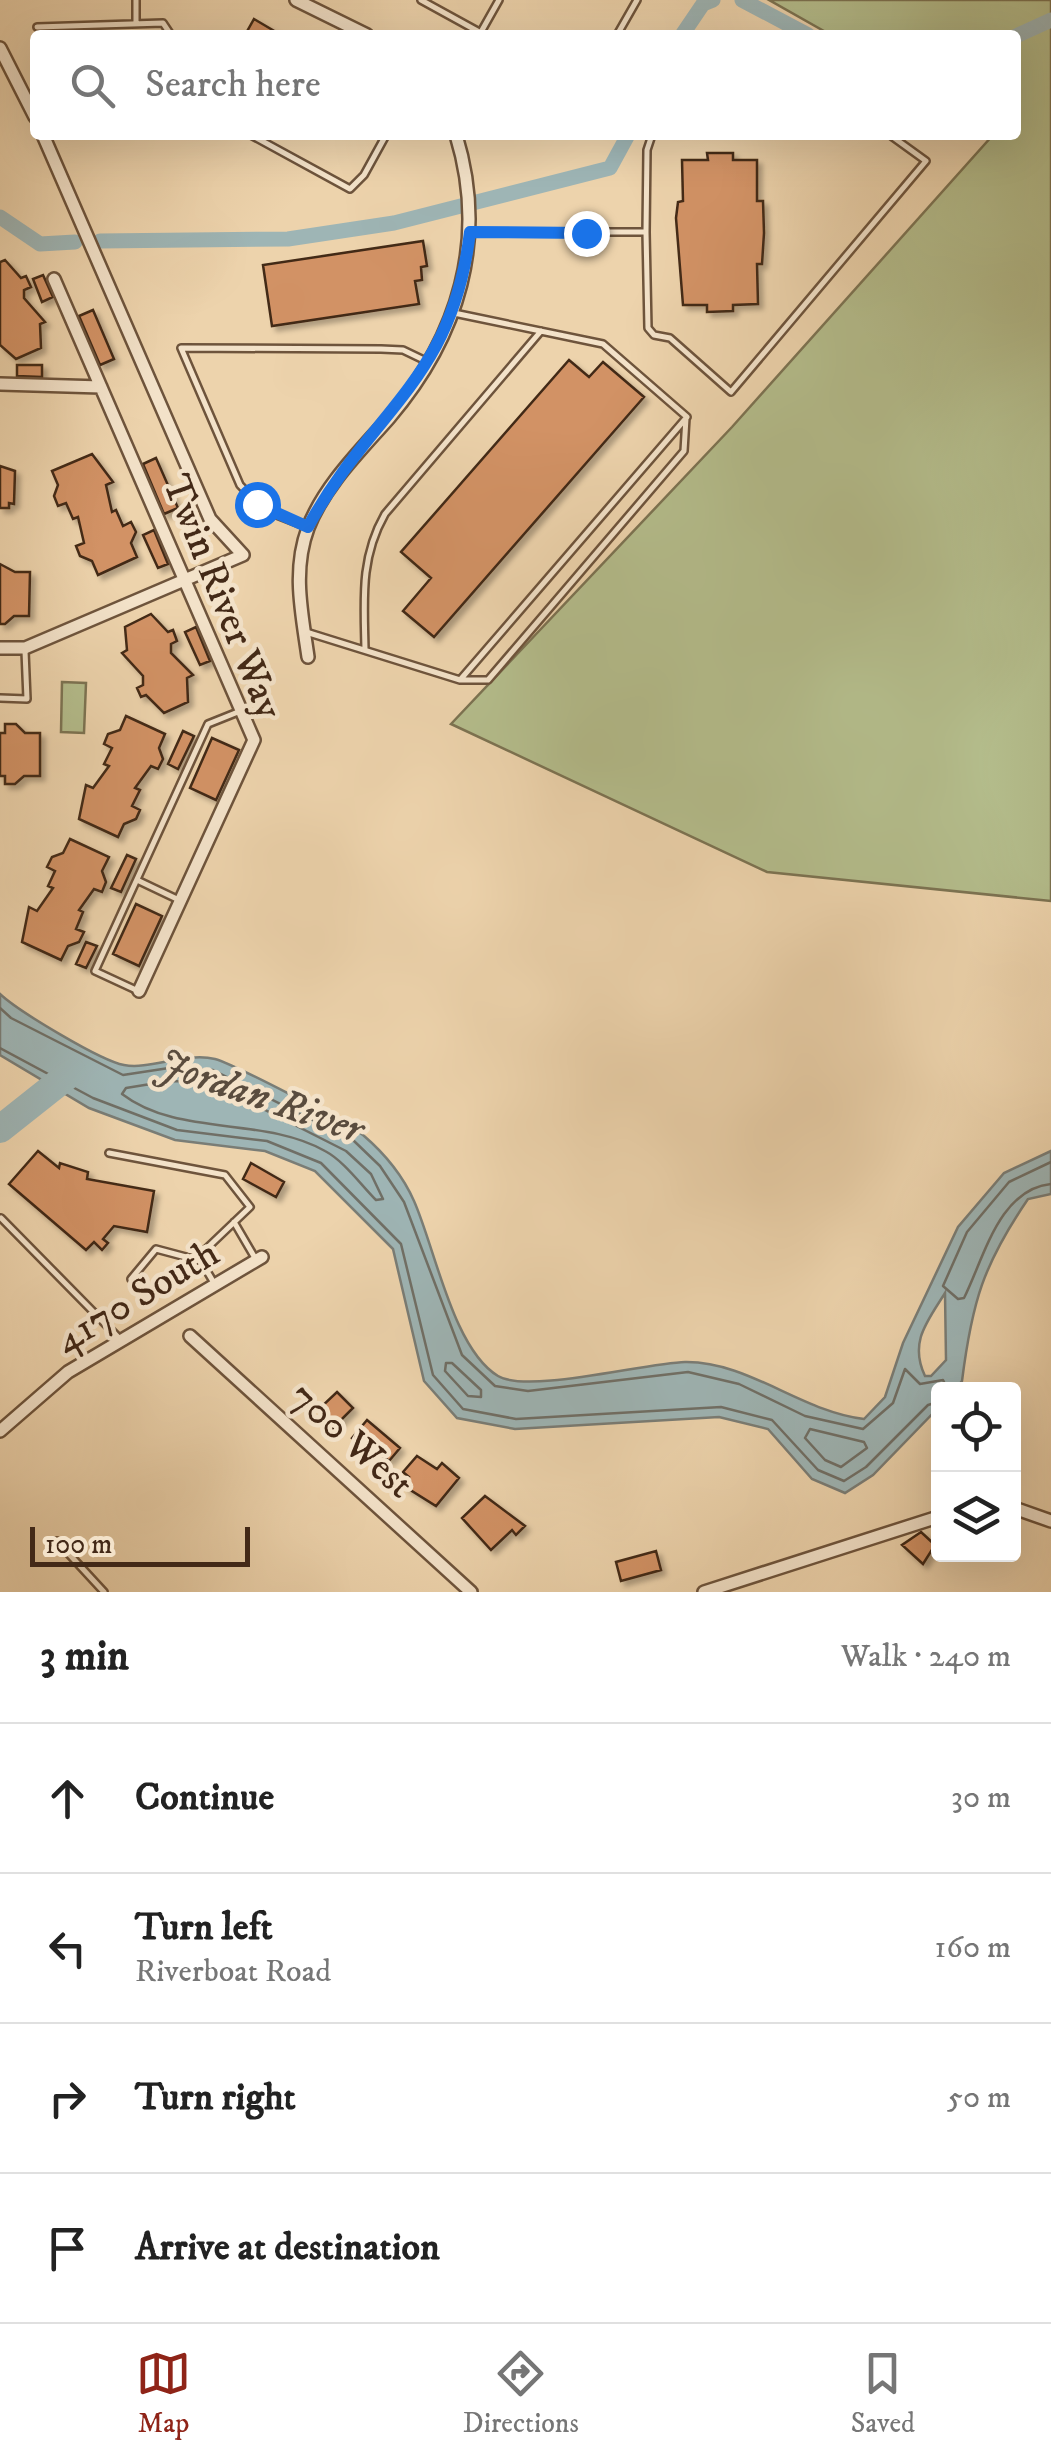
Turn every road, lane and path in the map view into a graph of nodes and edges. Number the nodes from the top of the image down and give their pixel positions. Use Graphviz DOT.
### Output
graph roads {
  1 [pos="136,0"];
  2 [pos="296,0"];
  3 [pos="421,0"];
  4 [pos="499,0"];
  5 [pos="637,0"];
  6 [pos="136,24"];
  7 [pos="37,28"];
  8 [pos="167,30"];
  9 [pos="357,30"];
  10 [pos="473,30"];
  11 [pos="482,30"];
  12 [pos="620,30"];
  13 [pos="0,48"];
  14 [pos="30,108"];
  15 [pos="45,140"];
  16 [pos="261,140"];
  17 [pos="383,140"];
  18 [pos="459,140"];
  19 [pos="650,140"];
  20 [pos="897,140"];
  21 [pos="470,232"];
  22 [pos="646,232"];
  23 [pos="54,279"];
  24 [pos="454,313"];
  25 [pos="541,331"];
  26 [pos="430,363"];
  27 [pos="0,384"];
  28 [pos="101,387"];
  29 [pos="686,417"];
  30 [pos="308,527"];
  31 [pos="183,580"];
  32 [pos="304,632"];
  33 [pos="0,648"];
  34 [pos="25,648"];
  35 [pos="366,649"];
  36 [pos="308,657"];
  37 [pos="460,680"];
  38 [pos="0,698"];
  39 [pos="241,711"];
  40 [pos="136,880"];
  41 [pos="180,900"];
  42 [pos="138,991"];
  43 [pos="110,1152"];
  44 [pos="1,1218"];
  45 [pos="234,1222"];
  46 [pos="259,1259"];
  47 [pos="200,1261"];
  48 [pos="131,1279"];
  49 [pos="216,1286"];
  50 [pos="190,1336"];
  51 [pos="122,1341"];
  52 [pos="0,1431"];
  53 [pos="1021,1510"];
  54 [pos="931,1519"];
  55 [pos="1051,1521"];
  56 [pos="57,1541"];
  57 [pos="104,1592"];
  58 [pos="471,1592"];
  59 [pos="704,1592"];
  1 -- 6 [label="lane"];
  2 -- 9 [label="street"];
  3 -- 10 [label="lane"];
  4 -- 11 [label="lane"];
  5 -- 12 [label="lane"];
  6 -- 7 [label="lane"];
  6 -- 8 [label="lane"];
  13 -- 14 [label="street"];
  15 -- 31 [label="street"];
  16 -- 17 [label="lane"];
  18 -- 21 [label="street"];
  19 -- 22 [label="lane"];
  20 -- 22 [label="lane"];
  21 -- 22 [label="lane"];
  21 -- 24 [label="street"];
  23 -- 28 [label="street, Twin River Way"];
  24 -- 25 [label="lane"];
  24 -- 26 [label="street"];
  25 -- 29 [label="lane"];
  25 -- 35 [label="lane"];
  26 -- 30 [label="street"];
  26 -- 30 [label="lane"];
  27 -- 28 [label="street"];
  28 -- 31 [label="street, Twin River Way"];
  29 -- 37 [label="lane"];
  29 -- 37 [label="lane"];
  30 -- 32 [label="street"];
  31 -- 34 [label="street"];
  31 -- 39 [label="street, Twin River Way"];
  32 -- 35 [label="lane"];
  32 -- 36 [label="street"];
  33 -- 34 [label="street"];
  34 -- 38 [label="lane"];
  35 -- 37 [label="lane"];
  39 -- 40 [label="lane"];
  39 -- 41 [label="street, Twin River Way"];
  40 -- 41 [label="lane"];
  40 -- 42 [label="lane"];
  41 -- 42 [label="street, Twin River Way"];
  43 -- 45 [label="lane"];
  44 -- 51 [label="lane"];
  45 -- 46 [label="lane"];
  45 -- 47 [label="lane"];
  46 -- 49 [label="street, 4170 South"];
  47 -- 48 [label="lane"];
  47 -- 49 [label="lane"];
  49 -- 51 [label="street, 4170 South"];
  50 -- 58 [label="street, 700 West"];
  51 -- 52 [label="street, 4170 South"];
  53 -- 55 [label="street"];
  54 -- 59 [label="street"];
  56 -- 57 [label="lane"];
}
